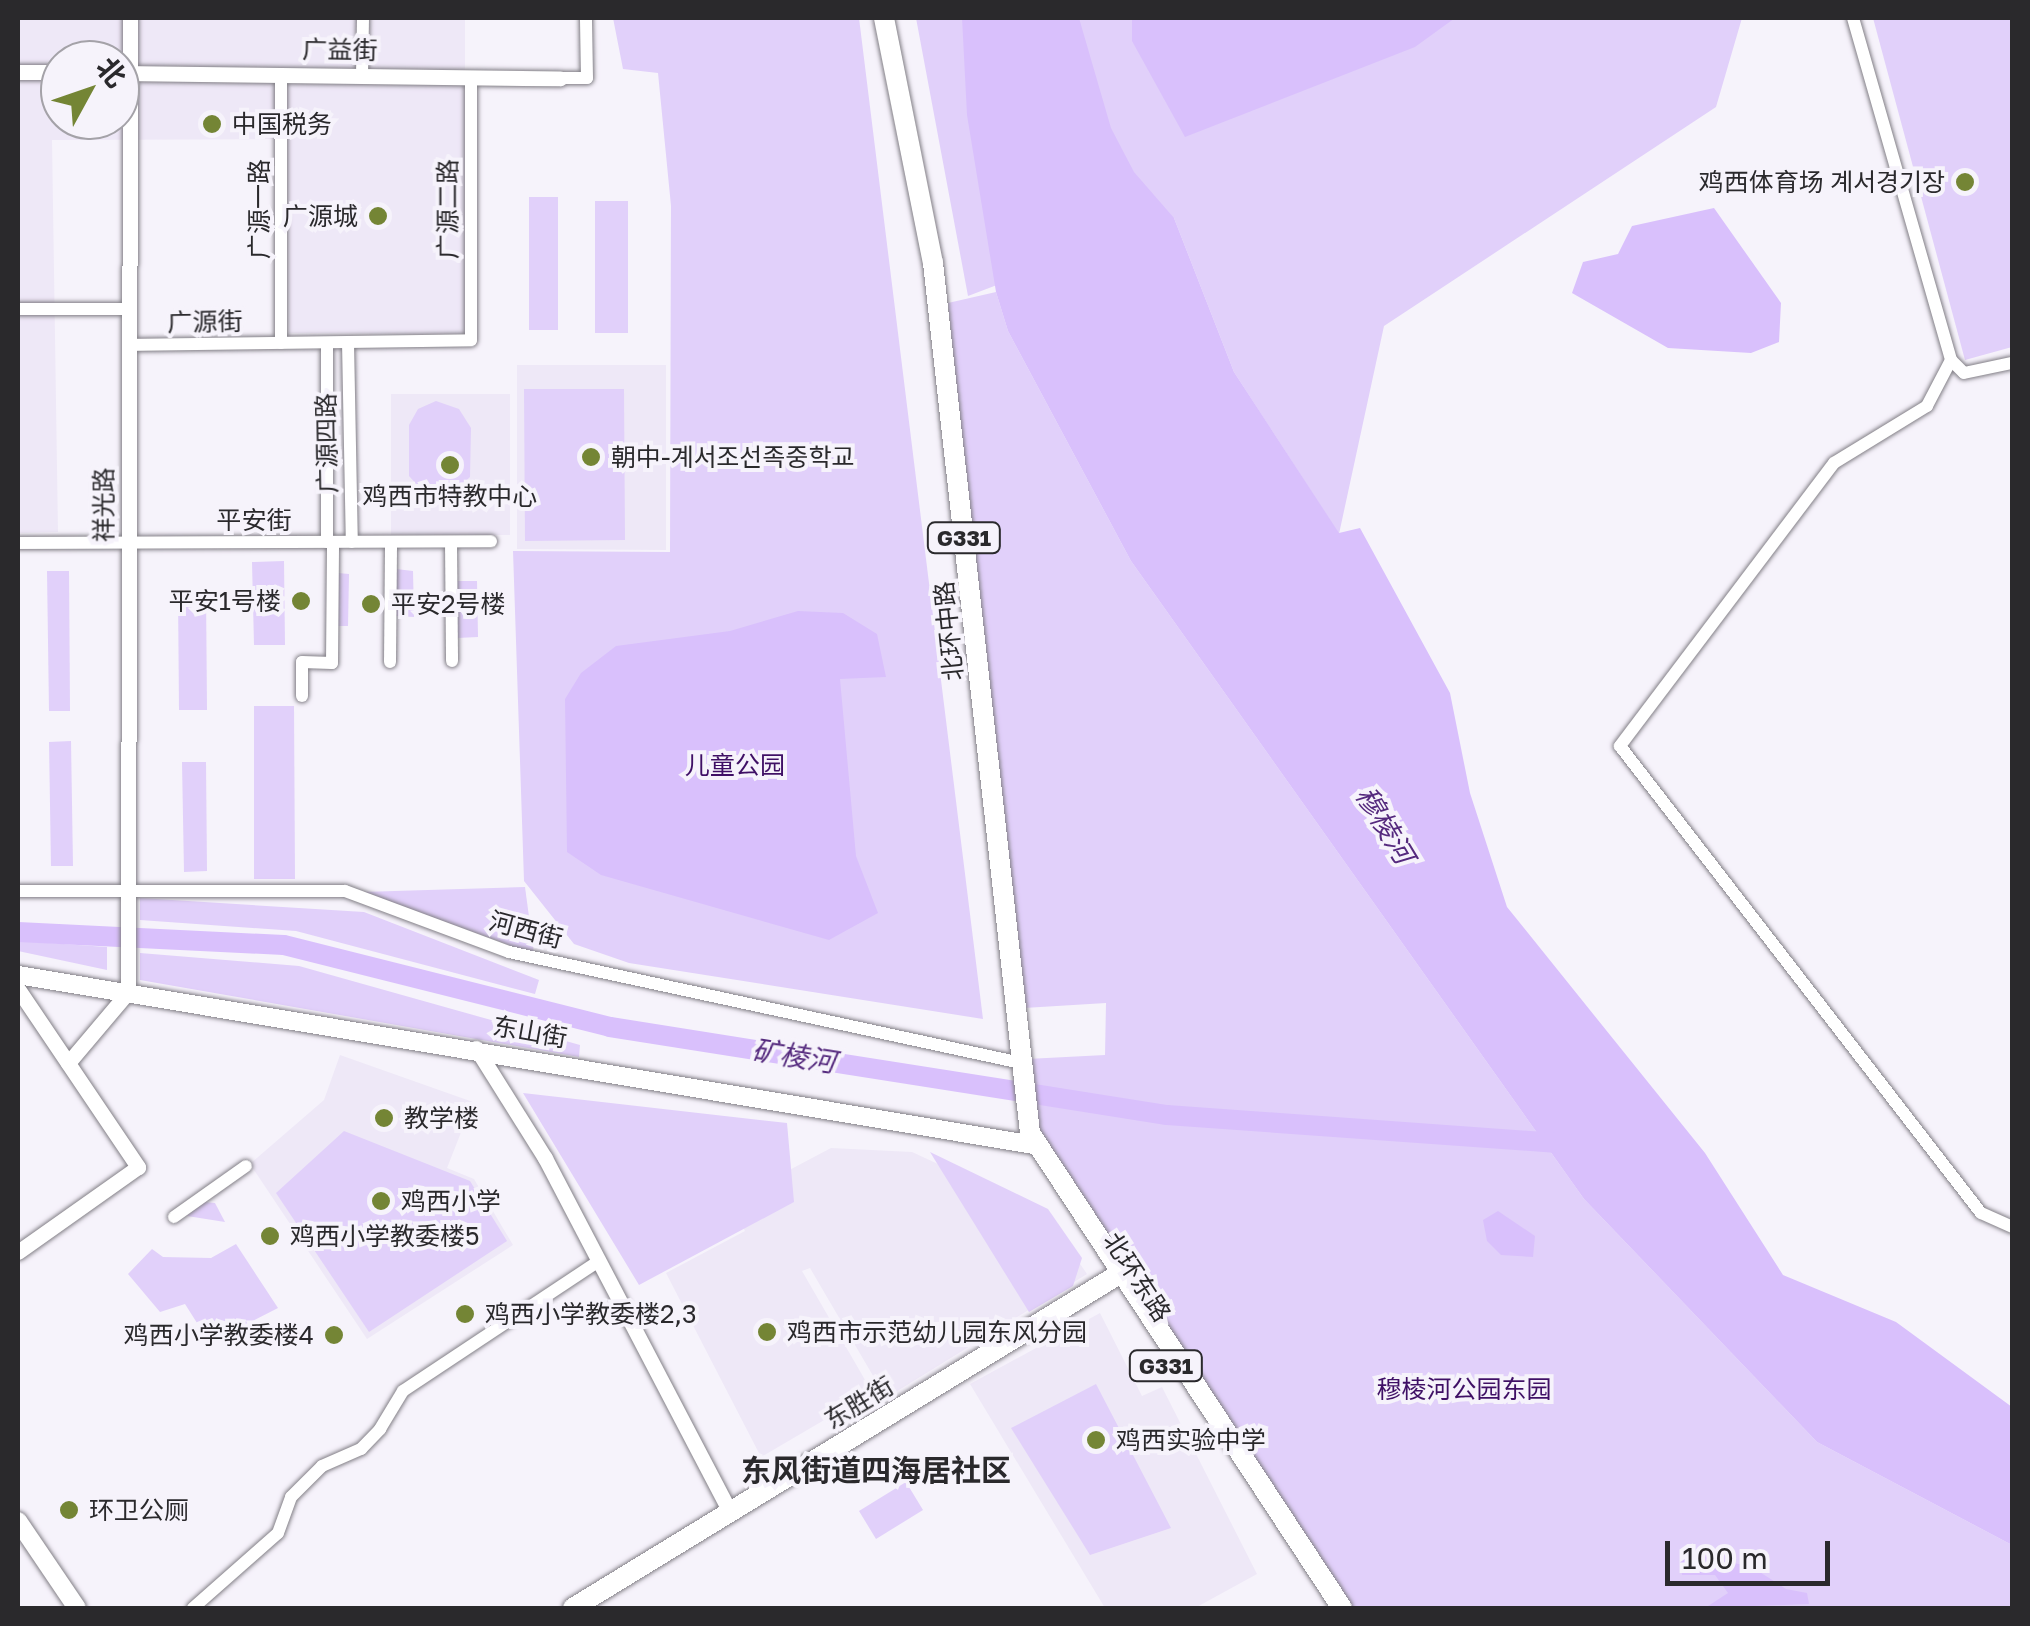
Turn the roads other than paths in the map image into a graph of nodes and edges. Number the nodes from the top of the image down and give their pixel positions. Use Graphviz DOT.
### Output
graph roads {
  1 [pos="363,18"];
  2 [pos="586,18"];
  3 [pos="874,18"];
  4 [pos="884,18"];
  5 [pos="1853,18"];
  6 [pos="140,73"];
  7 [pos="282,75"];
  8 [pos="362,76"];
  9 [pos="470,77"];
  10 [pos="560,78"];
  11 [pos="126,140"];
  12 [pos="129,308"];
  13 [pos="18,309"];
  14 [pos="471,340"];
  15 [pos="327,342"];
  16 [pos="348,342"];
  17 [pos="281,344"];
  18 [pos="129,346"];
  19 [pos="1951,360"];
  20 [pos="2012,363"];
  21 [pos="330,542"];
  22 [pos="352,542"];
  23 [pos="391,542"];
  24 [pos="451,542"];
  25 [pos="491,542"];
  26 [pos="18,543"];
  27 [pos="129,543"];
  28 [pos="452,661"];
  29 [pos="390,662"];
  30 [pos="302,696"];
  31 [pos="128,889"];
  32 [pos="18,891"];
  33 [pos="18,975"];
  34 [pos="18,989"];
  35 [pos="128,992"];
  36 [pos="476,1048"];
  37 [pos="1015,1062"];
  38 [pos="68,1063"];
  39 [pos="1024,1132"];
  40 [pos="246,1166"];
  41 [pos="174,1217"];
  42 [pos="2012,1227"];
  43 [pos="18,1252"];
  44 [pos="599,1262"];
  45 [pos="1115,1276"];
  46 [pos="730,1512"];
  47 [pos="18,1521"];
  48 [pos="77,1608"];
  49 [pos="193,1608"];
  50 [pos="572,1608"];
  51 [pos="1325,1608"];
  52 [pos="1342,1608"];
  1 -- 8 [label="street"];
  2 -- 10 [label="street"];
  3 -- 37 [label="highway, 北环中路 / G331"];
  4 -- 37 [label="highway, 北环中路 / G331"];
  5 -- 19 [label="street"];
  6 -- 7 [label="street, 广益街"];
  7 -- 8 [label="street, 广益街"];
  7 -- 17 [label="street, 广源一路"];
  8 -- 9 [label="street, 广益街"];
  9 -- 10 [label="street, 广益街"];
  9 -- 14 [label="street, 广源二路"];
  11 -- 12 [label="street, 祥光路"];
  12 -- 13 [label="street"];
  12 -- 18 [label="street, 祥光路"];
  14 -- 16 [label="street, 广源街"];
  15 -- 16 [label="street, 广源街"];
  15 -- 17 [label="street, 广源街"];
  15 -- 21 [label="street, 广源四路"];
  16 -- 22 [label="street, 广源四路"];
  17 -- 18 [label="street, 广源街"];
  18 -- 27 [label="street, 祥光路"];
  19 -- 20 [label="street"];
  19 -- 42 [label="street"];
  21 -- 22 [label="street, 平安街"];
  21 -- 27 [label="street, 平安街"];
  21 -- 30 [label="street, 广源四路"];
  22 -- 23 [label="street, 平安街"];
  23 -- 24 [label="street, 平安街"];
  23 -- 29 [label="street"];
  24 -- 25 [label="street, 平安街"];
  24 -- 28 [label="street"];
  26 -- 27 [label="street, 平安街"];
  27 -- 31 [label="street, 祥光路"];
  31 -- 32 [label="street, 河西街"];
  31 -- 35 [label="street, 祥光路"];
  31 -- 37 [label="street, 河西街"];
  33 -- 35 [label="main road, 东山街"];
  34 -- 38 [label="street"];
  35 -- 36 [label="main road, 东山街"];
  35 -- 38 [label="street"];
  36 -- 39 [label="main road, 东山街"];
  36 -- 44 [label="street"];
  37 -- 39 [label="highway, 北环中路 / G331"];
  38 -- 43 [label="street"];
  39 -- 45 [label="highway, 北环东路 / G331"];
  40 -- 41 [label="street"];
  44 -- 46 [label="street"];
  44 -- 49 [label="street"];
  45 -- 46 [label="highway, 东胜街"];
  45 -- 51 [label="highway, 北环东路 / G331"];
  45 -- 52 [label="highway, 北环东路 / G331"];
  46 -- 50 [label="highway, 东胜街"];
  47 -- 48 [label="main road"];
}
